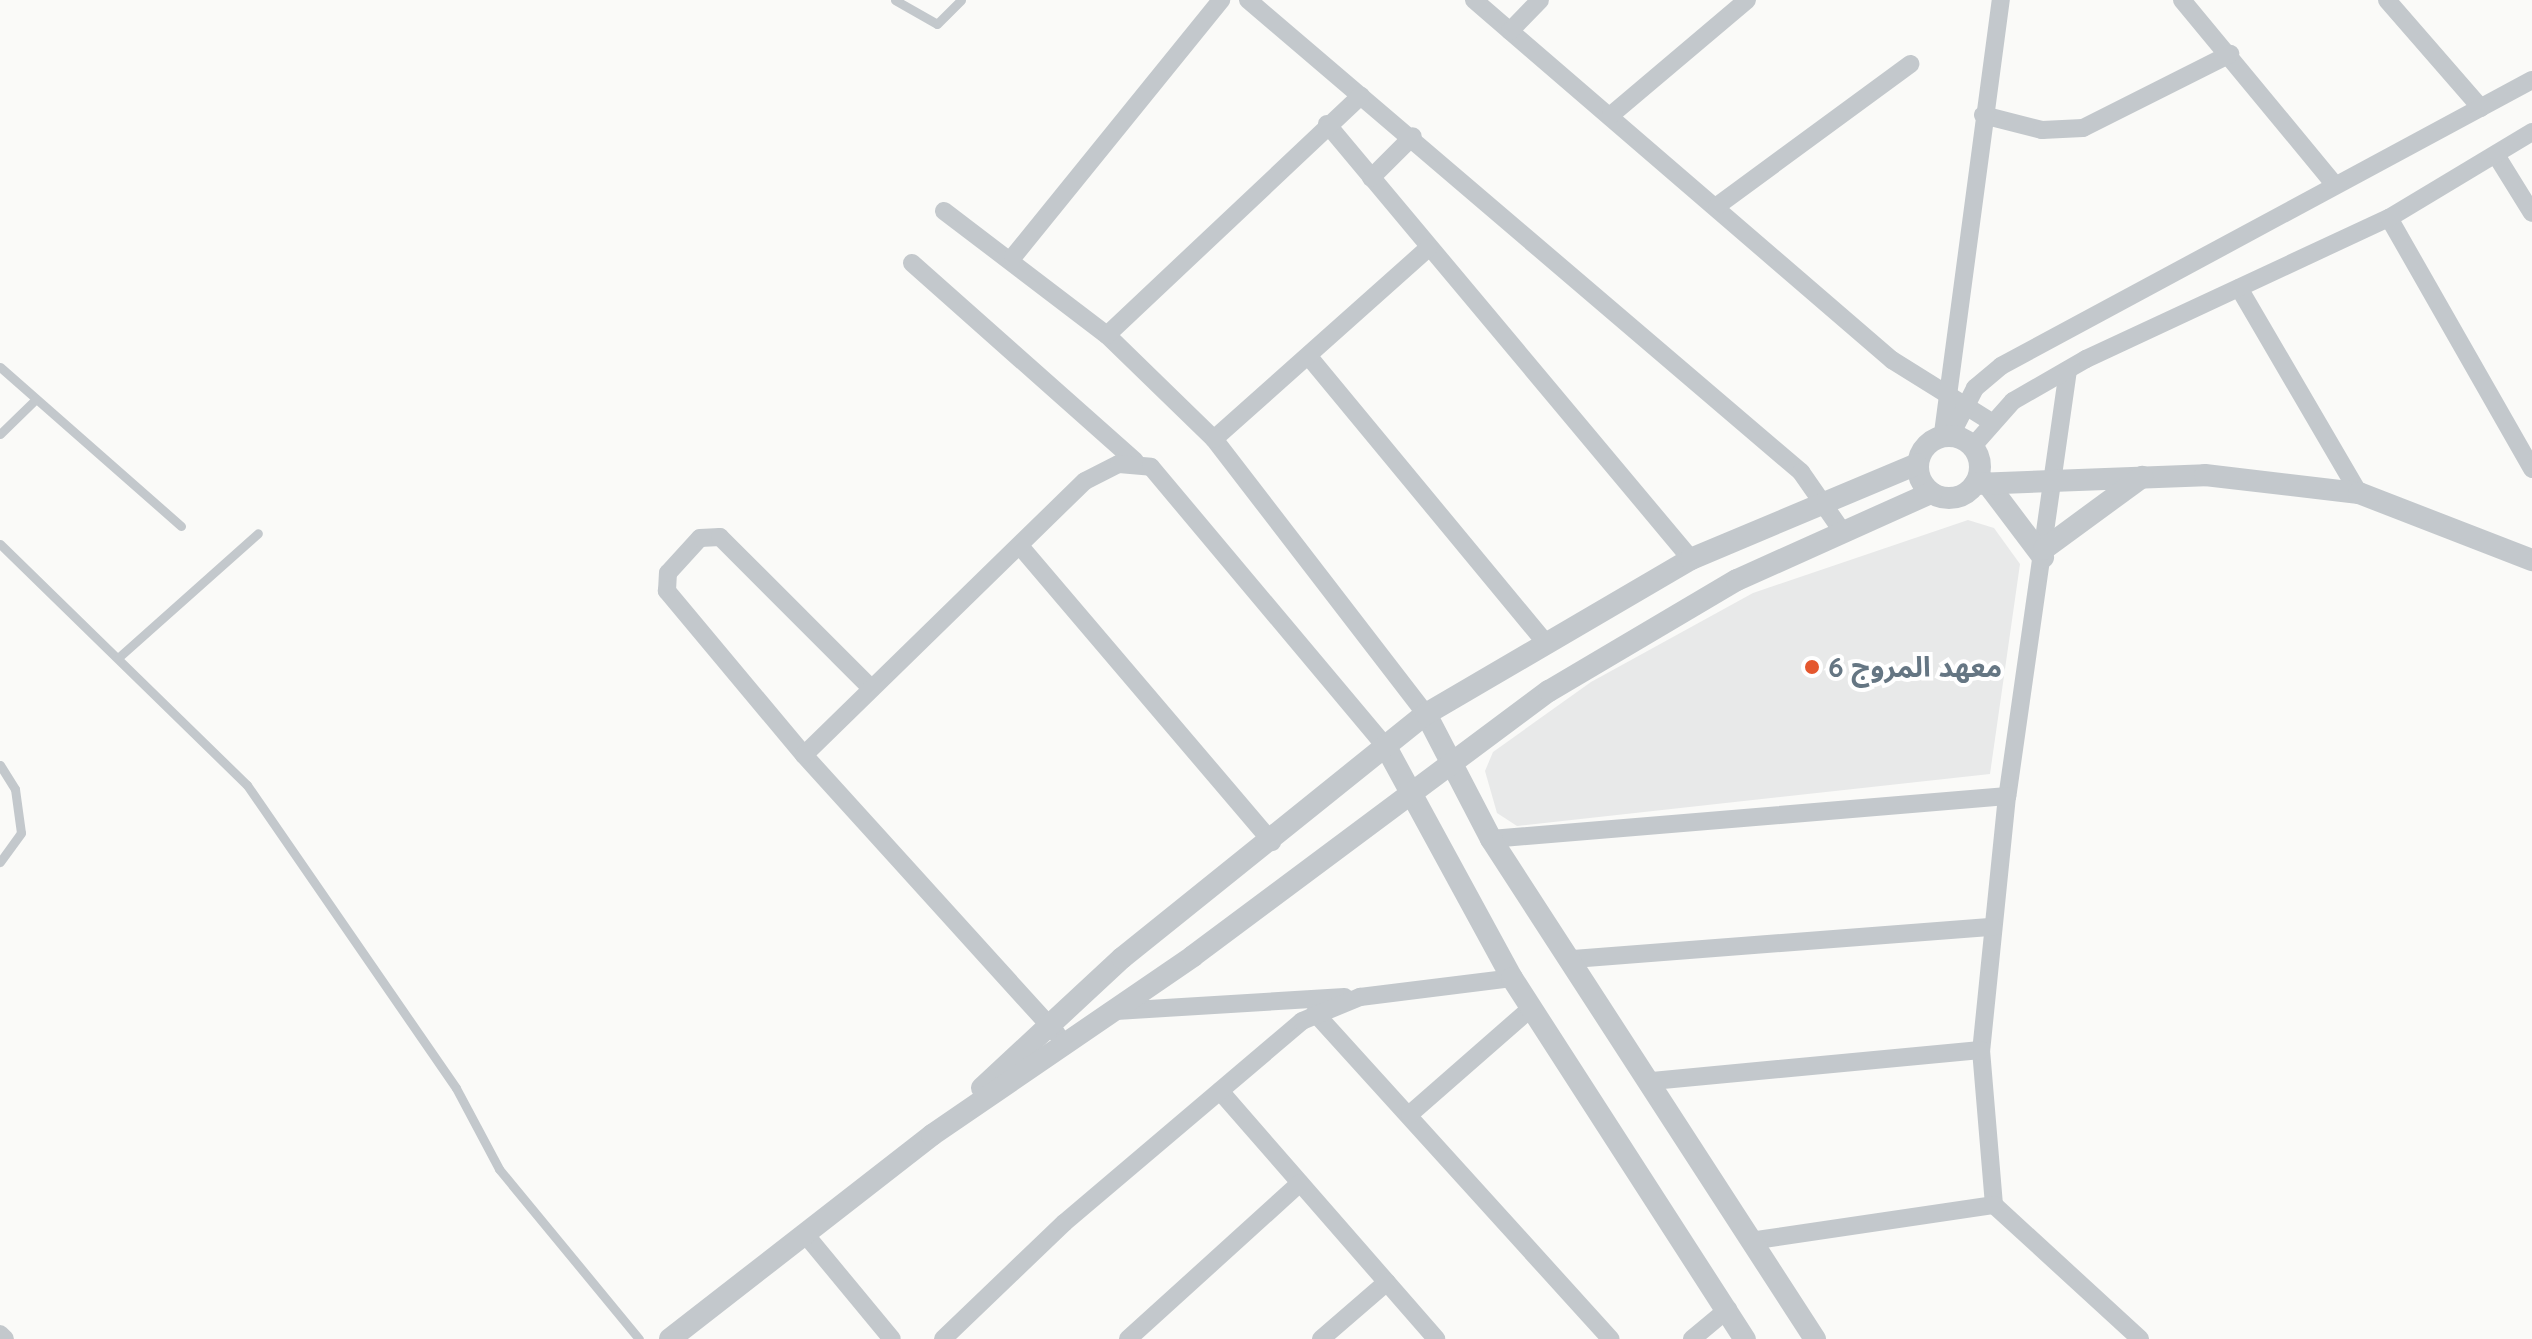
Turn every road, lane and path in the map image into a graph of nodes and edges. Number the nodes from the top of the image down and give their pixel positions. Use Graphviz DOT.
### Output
graph roads {
  1 [pos="895,0"];
  2 [pos="961,0"];
  3 [pos="1221,0"];
  4 [pos="1248,0"];
  5 [pos="1474,0"];
  6 [pos="1540,0"];
  7 [pos="1747,0"];
  8 [pos="2001,0"];
  9 [pos="2182,0"];
  10 [pos="2389,1"];
  11 [pos="1510,31"];
  12 [pos="2230,54"];
  13 [pos="1910,64"];
  14 [pos="2532,80"];
  15 [pos="1361,96"];
  16 [pos="2481,108"];
  17 [pos="1611,115"];
  18 [pos="1983,115"];
  19 [pos="1327,124"];
  20 [pos="2532,132"];
  21 [pos="1413,136"];
  22 [pos="2496,155"];
  23 [pos="1371,178"];
  24 [pos="2334,184"];
  25 [pos="1717,206"];
  26 [pos="944,211"];
  27 [pos="2532,213"];
  28 [pos="2389,218"];
  29 [pos="1428,248"];
  30 [pos="1013,257"];
  31 [pos="912,263"];
  32 [pos="2239,288"];
  33 [pos="1107,335"];
  34 [pos="1310,358"];
  35 [pos="0,367"];
  36 [pos="2068,370"];
  37 [pos="36,399"];
  38 [pos="1956,399"];
  39 [pos="1990,421"];
  40 [pos="0,434"];
  41 [pos="1947,435"];
  42 [pos="1214,439"];
  43 [pos="1976,453"];
  44 [pos="1135,461"];
  45 [pos="1917,464"];
  46 [pos="2532,469"];
  47 [pos="2142,477"];
  48 [pos="2049,479"];
  49 [pos="1981,484"];
  50 [pos="1931,493"];
  51 [pos="2359,493"];
  52 [pos="1826,501"];
  53 [pos="181,526"];
  54 [pos="1842,531"];
  55 [pos="258,533"];
  56 [pos="0,544"];
  57 [pos="1020,546"];
  58 [pos="2043,553"];
  59 [pos="2530,555"];
  60 [pos="1691,559"];
  61 [pos="1544,641"];
  62 [pos="119,657"];
  63 [pos="871,688"];
  64 [pos="1426,714"];
  65 [pos="1386,747"];
  66 [pos="804,755"];
  67 [pos="1447,761"];
  68 [pos="0,765"];
  69 [pos="1406,792"];
  70 [pos="2007,796"];
  71 [pos="1491,839"];
  72 [pos="1272,842"];
  73 [pos="0,862"];
  74 [pos="1993,927"];
  75 [pos="1573,959"];
  76 [pos="1512,978"];
  77 [pos="1360,997"];
  78 [pos="1531,1008"];
  79 [pos="1116,1011"];
  80 [pos="1315,1013"];
  81 [pos="1049,1025"];
  82 [pos="1067,1045"];
  83 [pos="1981,1050"];
  84 [pos="1652,1081"];
  85 [pos="1220,1091"];
  86 [pos="1410,1114"];
  87 [pos="932,1135"];
  88 [pos="1300,1183"];
  89 [pos="1994,1205"];
  90 [pos="805,1234"];
  91 [pos="1757,1240"];
  92 [pos="1387,1282"];
  93 [pos="1728,1309"];
  94 [pos="0,1334"];
  95 [pos="5,1339"];
  96 [pos="639,1339"];
  97 [pos="670,1339"];
  98 [pos="892,1339"];
  99 [pos="943,1339"];
  100 [pos="1128,1339"];
  101 [pos="1321,1339"];
  102 [pos="1436,1339"];
  103 [pos="1611,1339"];
  104 [pos="1692,1339"];
  105 [pos="1745,1339"];
  106 [pos="1815,1339"];
  107 [pos="2140,1339"];
  1 -- 2 [label="lane"];
  3 -- 30 [label="street"];
  4 -- 15 [label="street"];
  5 -- 11 [label="street"];
  6 -- 11 [label="street"];
  7 -- 17 [label="street"];
  8 -- 18 [label="street"];
  9 -- 12 [label="street"];
  10 -- 16 [label="street"];
  11 -- 17 [label="street"];
  12 -- 18 [label="street"];
  12 -- 24 [label="street"];
  13 -- 25 [label="street"];
  14 -- 16 [label="street"];
  15 -- 19 [label="street"];
  15 -- 21 [label="street"];
  16 -- 24 [label="street"];
  17 -- 25 [label="street"];
  18 -- 38 [label="street"];
  19 -- 23 [label="street"];
  19 -- 33 [label="street"];
  20 -- 22 [label="street"];
  21 -- 23 [label="street"];
  21 -- 52 [label="street"];
  22 -- 27 [label="street"];
  22 -- 28 [label="street"];
  23 -- 29 [label="street"];
  24 -- 38 [label="street"];
  25 -- 38 [label="street"];
  26 -- 30 [label="street"];
  28 -- 32 [label="street"];
  28 -- 46 [label="street"];
  29 -- 34 [label="street"];
  29 -- 60 [label="street"];
  30 -- 33 [label="street"];
  31 -- 44 [label="street"];
  32 -- 36 [label="street"];
  32 -- 51 [label="street"];
  33 -- 42 [label="street"];
  34 -- 42 [label="street"];
  34 -- 61 [label="street"];
  35 -- 37 [label="lane"];
  36 -- 39 [label="street"];
  36 -- 48 [label="street"];
  37 -- 40 [label="lane"];
  37 -- 53 [label="lane"];
  38 -- 39 [label="street"];
  38 -- 41 [label="street"];
  39 -- 43 [label="street"];
  41 -- 43 [label="street"];
  41 -- 45 [label="street"];
  42 -- 64 [label="street"];
  43 -- 48 [label="street"];
  43 -- 49 [label="street"];
  44 -- 57 [label="street"];
  44 -- 65 [label="street"];
  45 -- 50 [label="street"];
  45 -- 52 [label="street"];
  47 -- 48 [label="street"];
  47 -- 51 [label="street"];
  47 -- 58 [label="street"];
  48 -- 49 [label="street"];
  48 -- 58 [label="street"];
  49 -- 50 [label="street"];
  49 -- 58 [label="street"];
  50 -- 54 [label="street"];
  51 -- 59 [label="street"];
  52 -- 54 [label="street"];
  52 -- 60 [label="street"];
  54 -- 67 [label="street"];
  55 -- 62 [label="lane"];
  56 -- 62 [label="lane"];
  57 -- 63 [label="street"];
  57 -- 72 [label="street"];
  58 -- 70 [label="street"];
  60 -- 61 [label="street"];
  61 -- 64 [label="street"];
  62 -- 96 [label="lane"];
  63 -- 66 [label="street"];
  63 -- 66 [label="street"];
  64 -- 65 [label="street"];
  64 -- 67 [label="street"];
  65 -- 69 [label="street"];
  65 -- 72 [label="street"];
  66 -- 81 [label="street"];
  67 -- 69 [label="street"];
  67 -- 71 [label="street"];
  68 -- 73 [label="lane"];
  69 -- 76 [label="street"];
  69 -- 79 [label="street"];
  70 -- 71 [label="street"];
  70 -- 74 [label="street"];
  71 -- 75 [label="street"];
  72 -- 81 [label="street"];
  74 -- 75 [label="street"];
  74 -- 83 [label="street"];
  75 -- 84 [label="street"];
  76 -- 77 [label="street"];
  76 -- 78 [label="street"];
  77 -- 79 [label="street"];
  77 -- 80 [label="street"];
  78 -- 86 [label="street"];
  78 -- 93 [label="street"];
  79 -- 82 [label="street"];
  80 -- 85 [label="street"];
  80 -- 86 [label="street"];
  81 -- 82 [label="street"];
  81 -- 87 [label="street"];
  82 -- 87 [label="street"];
  83 -- 84 [label="street"];
  83 -- 89 [label="street"];
  84 -- 91 [label="street"];
  85 -- 88 [label="street"];
  85 -- 99 [label="street"];
  86 -- 103 [label="street"];
  87 -- 90 [label="street"];
  88 -- 92 [label="street"];
  88 -- 100 [label="street"];
  89 -- 91 [label="street"];
  89 -- 107 [label="street"];
  90 -- 97 [label="street"];
  90 -- 98 [label="street"];
  91 -- 106 [label="street"];
  92 -- 101 [label="street"];
  92 -- 102 [label="street"];
  93 -- 104 [label="street"];
  93 -- 105 [label="street"];
  94 -- 95 [label="street"];
}
